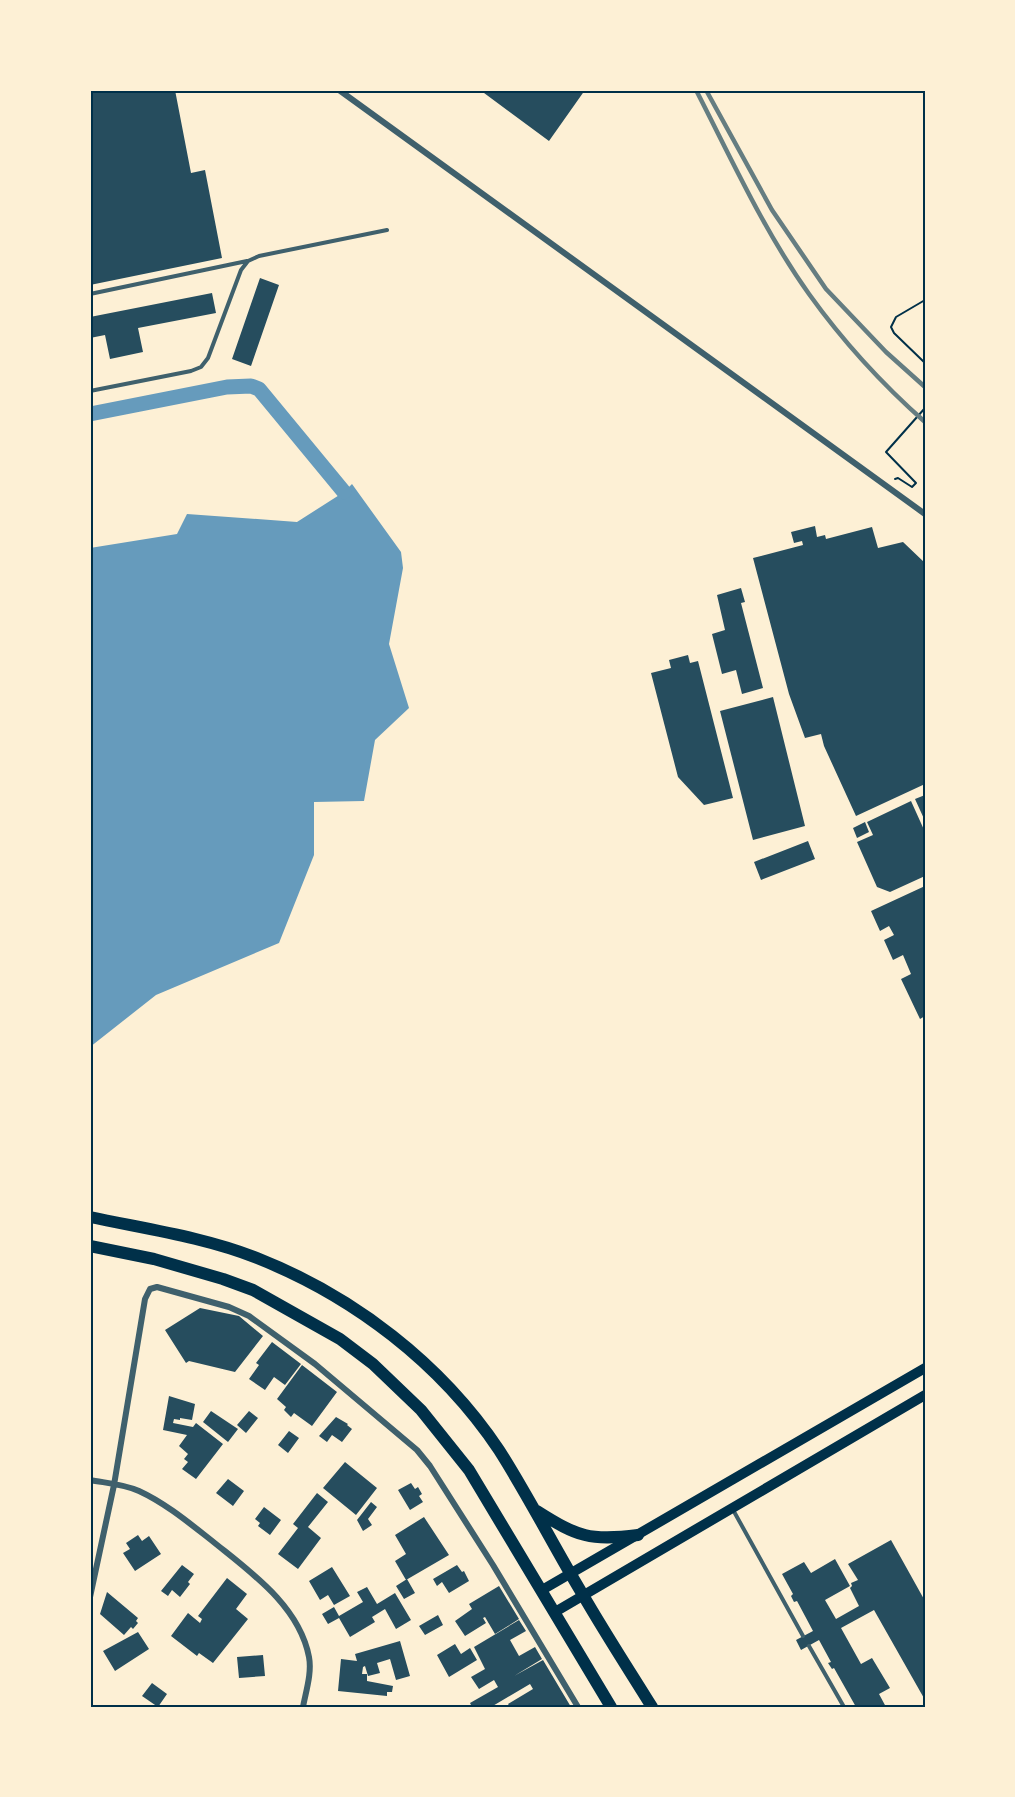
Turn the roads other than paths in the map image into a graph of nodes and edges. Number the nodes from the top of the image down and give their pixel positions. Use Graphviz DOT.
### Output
graph roads {
  1 [pos="339,90"];
  2 [pos="387,230"];
  3 [pos="248,261"];
  4 [pos="90,294"];
  5 [pos="90,391"];
  6 [pos="925,514"];
  7 [pos="90,1217"];
  8 [pos="90,1246"];
  9 [pos="925,1368"];
  10 [pos="925,1395"];
  11 [pos="90,1480"];
  12 [pos="114,1485"];
  13 [pos="732,1508"];
  14 [pos="536,1511"];
  15 [pos="638,1535"];
  16 [pos="571,1574"];
  17 [pos="542,1590"];
  18 [pos="583,1596"];
  19 [pos="90,1597"];
  20 [pos="555,1612"];
  21 [pos="804,1636"];
  22 [pos="809,1646"];
  23 [pos="303,1707"];
  24 [pos="578,1707"];
  25 [pos="611,1707"];
  26 [pos="652,1707"];
  27 [pos="844,1707"];
  1 -- 6 [label="street"];
  2 -- 3 [label="lane"];
  3 -- 4 [label="lane"];
  3 -- 5 [label="lane"];
  7 -- 14 [label="main road"];
  8 -- 17 [label="main road"];
  9 -- 15 [label="main road"];
  10 -- 13 [label="main road"];
  11 -- 12 [label="street"];
  12 -- 19 [label="street"];
  12 -- 23 [label="street"];
  12 -- 24 [label="street"];
  13 -- 18 [label="main road"];
  13 -- 21 [label="lane"];
  14 -- 15 [label="main road"];
  14 -- 16 [label="main road"];
  15 -- 16 [label="main road"];
  16 -- 17 [label="main road"];
  16 -- 18 [label="main road"];
  17 -- 20 [label="main road"];
  18 -- 20 [label="main road"];
  18 -- 26 [label="main road"];
  20 -- 25 [label="main road"];
  22 -- 27 [label="lane"];
}
